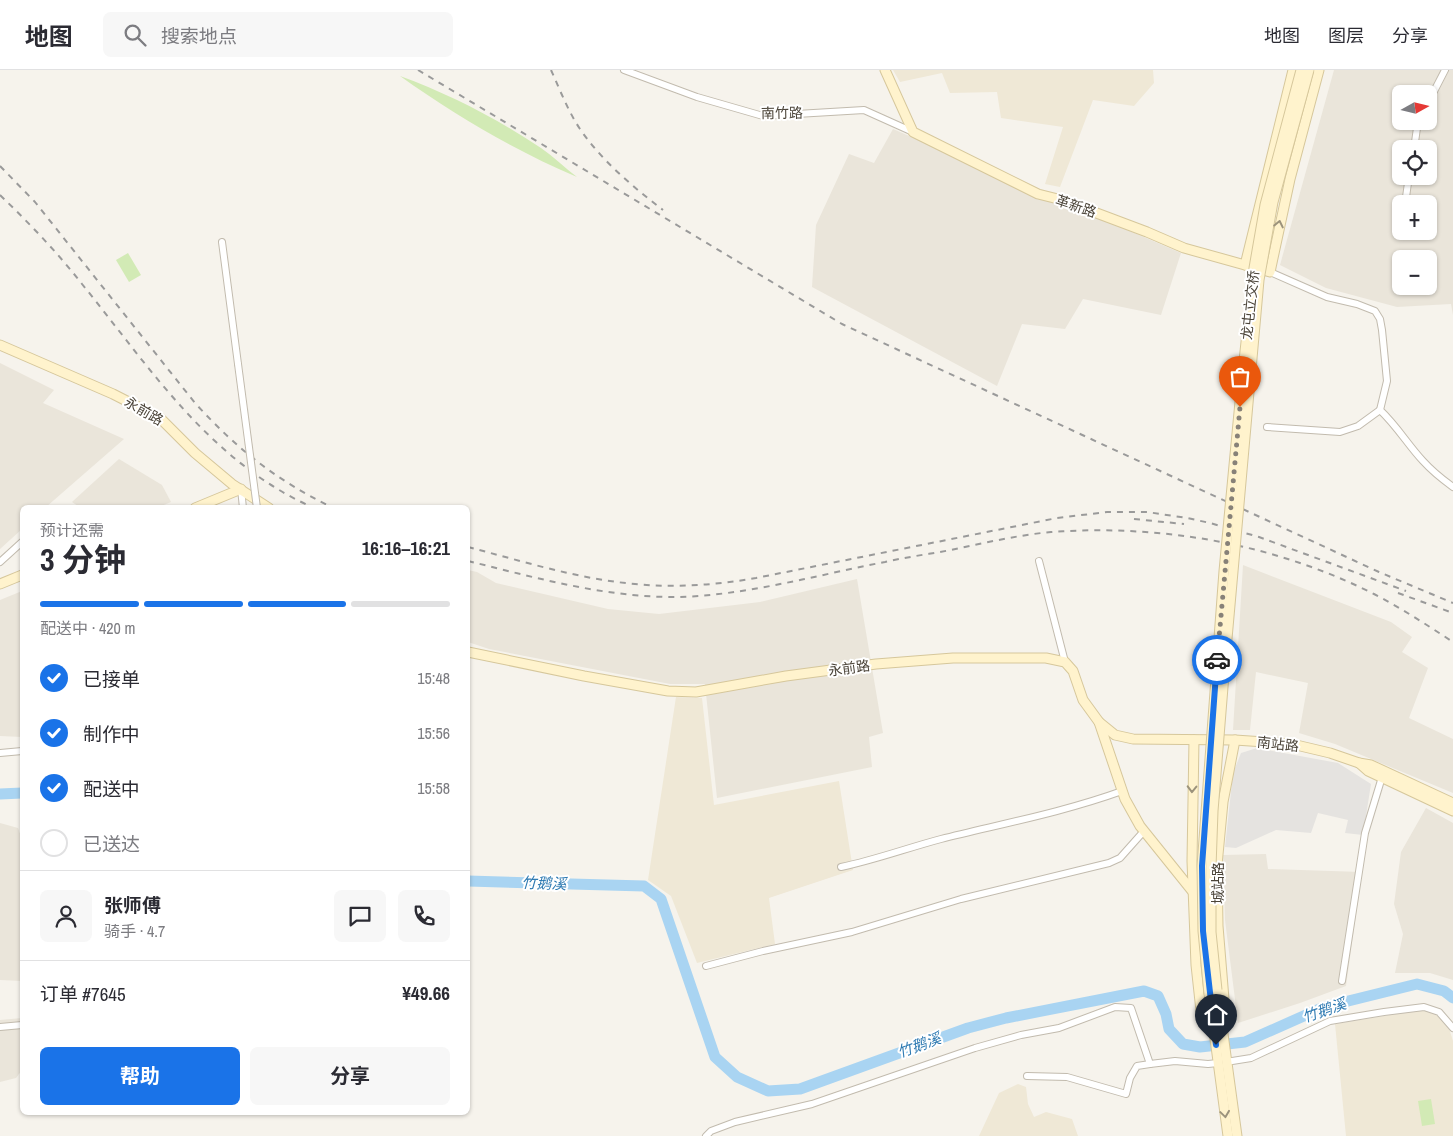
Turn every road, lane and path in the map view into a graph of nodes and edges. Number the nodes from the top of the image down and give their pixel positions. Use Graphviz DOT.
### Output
graph roads {
  1 [pos="624,70"];
  2 [pos="885,70"];
  3 [pos="1293,70"];
  4 [pos="1301,70"];
  5 [pos="1309,70"];
  6 [pos="1319,70"];
  7 [pos="1445,70"];
  8 [pos="1437,85"];
  9 [pos="913,132"];
  10 [pos="222,242"];
  11 [pos="1244,265"];
  12 [pos="1270,272"];
  13 [pos="0,344"];
  14 [pos="1380,410"];
  15 [pos="1267,427"];
  16 [pos="1453,487"];
  17 [pos="241,490"];
  18 [pos="203,505"];
  19 [pos="243,505"];
  20 [pos="257,505"];
  21 [pos="264,505"];
  22 [pos="20,544"];
  23 [pos="1039,561"];
  24 [pos="0,562"];
  25 [pos="20,576"];
  26 [pos="0,584"];
  27 [pos="470,652"];
  28 [pos="1064,662"];
  29 [pos="1099,722"];
  30 [pos="1194,740"];
  31 [pos="1235,740"];
  32 [pos="20,751"];
  33 [pos="0,753"];
  34 [pos="1359,763"];
  35 [pos="1382,777"];
  36 [pos="1122,790"];
  37 [pos="1453,803"];
  38 [pos="1453,811"];
  39 [pos="1144,831"];
  40 [pos="841,867"];
  41 [pos="1193,892"];
  42 [pos="706,966"];
  43 [pos="1342,981"];
  44 [pos="1213,992"];
  45 [pos="20,1025"];
  46 [pos="0,1028"];
  47 [pos="1453,1028"];
  48 [pos="1218,1030"];
  49 [pos="1222,1059"];
  50 [pos="1150,1064"];
  51 [pos="1028,1076"];
  52 [pos="706,1136"];
  53 [pos="1228,1136"];
  54 [pos="1237,1136"];
  1 -- 9 [label="street, 南竹路"];
  2 -- 9 [label="main road"];
  3 -- 11 [label="main road"];
  4 -- 44 [label="main road, 龙屯立交桥, bridge"];
  5 -- 44 [label="main road, 龙屯立交桥, bridge"];
  12 -- 6 [label="main road, one-way"];
  7 -- 8 [label="street"];
  9 -- 11 [label="main road, 革新路"];
  10 -- 20 [label="street, bridge"];
  11 -- 12 [label="main road, 革新路"];
  12 -- 14 [label="street"];
  13 -- 17 [label="main road, 永前路"];
  14 -- 15 [label="street"];
  14 -- 16 [label="street"];
  17 -- 18 [label="main road"];
  17 -- 19 [label="street"];
  17 -- 21 [label="main road, 永前路"];
  22 -- 24 [label="street"];
  23 -- 28 [label="street"];
  25 -- 26 [label="main road"];
  27 -- 28 [label="main road, 永前路"];
  28 -- 29 [label="main road"];
  29 -- 30 [label="main road"];
  29 -- 36 [label="main road"];
  30 -- 31 [label="main road, 南站路"];
  30 -- 41 [label="main road, 城站路, one-way"];
  31 -- 34 [label="main road, 南站路"];
  31 -- 48 [label="main road, 城站路"];
  32 -- 33 [label="street"];
  34 -- 35 [label="main road, 南站路"];
  34 -- 37 [label="main road, 南站路"];
  35 -- 38 [label="main road, 南站路"];
  35 -- 43 [label="street"];
  36 -- 39 [label="main road"];
  36 -- 40 [label="street"];
  39 -- 41 [label="main road"];
  39 -- 42 [label="street"];
  41 -- 48 [label="main road, 城站路"];
  44 -- 48 [label="main road, 城站路"];
  45 -- 46 [label="street"];
  47 -- 49 [label="street"];
  48 -- 49 [label="main road, 城站路"];
  49 -- 50 [label="street"];
  49 -- 53 [label="main road, 城站路, one-way"];
  49 -- 54 [label="main road, 城站路"];
  50 -- 51 [label="street"];
  50 -- 52 [label="street"];
}
